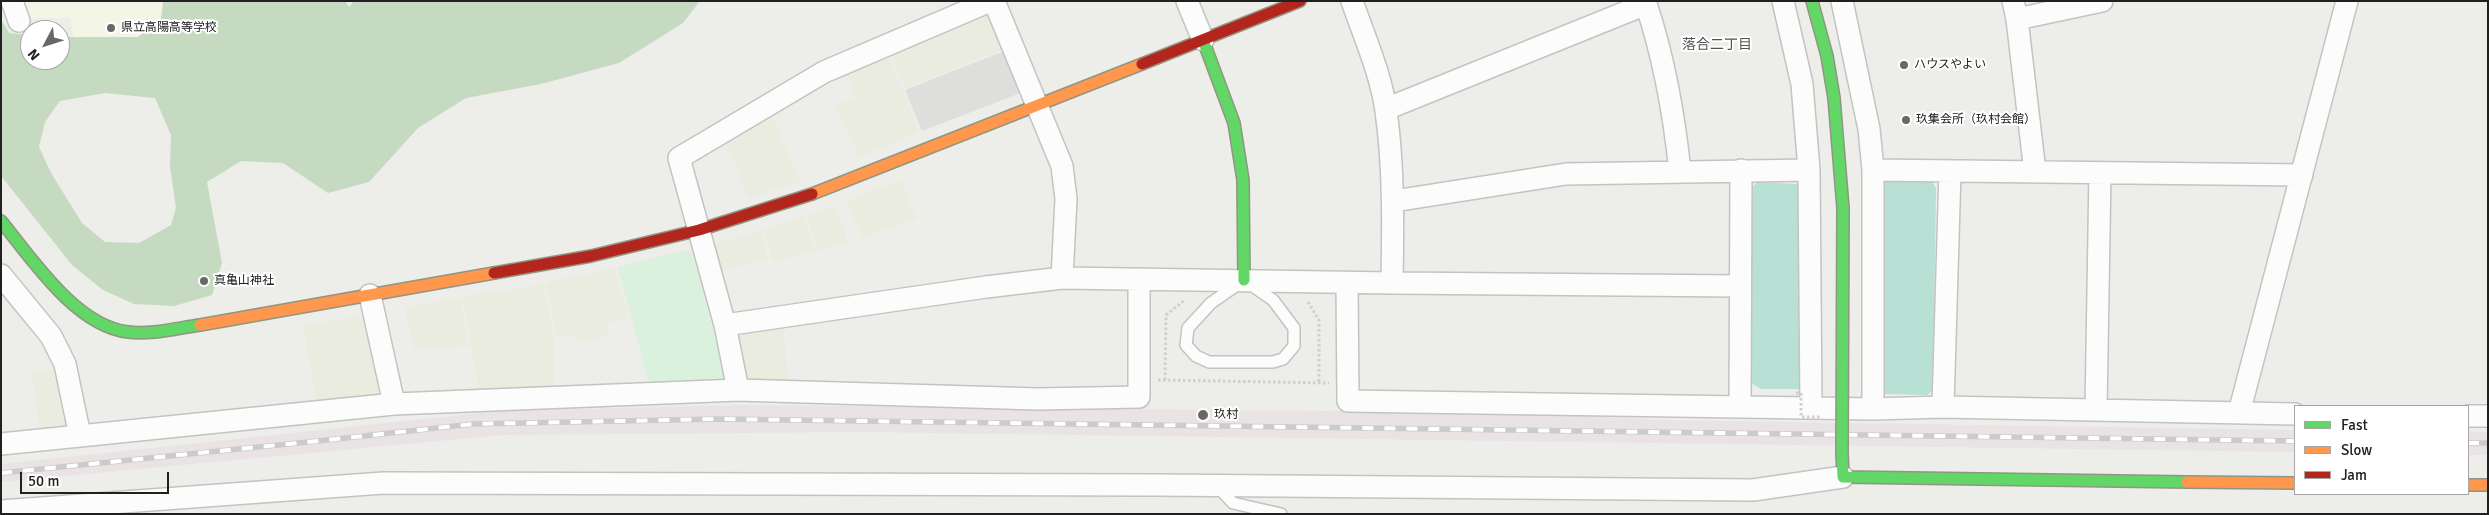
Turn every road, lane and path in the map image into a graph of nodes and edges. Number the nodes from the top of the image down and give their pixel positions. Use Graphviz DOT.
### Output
graph roads {
  1 [pos="990,1"];
  2 [pos="994,1"];
  3 [pos="1187,1"];
  4 [pos="1300,1"];
  5 [pos="1352,1"];
  6 [pos="1783,1"];
  7 [pos="1812,1"];
  8 [pos="1842,1"];
  9 [pos="2102,1"];
  10 [pos="2347,1"];
  11 [pos="1646,3"];
  12 [pos="2015,10"];
  13 [pos="1203,40"];
  14 [pos="1037,106"];
  15 [pos="1386,109"];
  16 [pos="1741,170"];
  17 [pos="1809,170"];
  18 [pos="1873,170"];
  19 [pos="1950,171"];
  20 [pos="1680,172"];
  21 [pos="2034,172"];
  22 [pos="2100,173"];
  23 [pos="2302,175"];
  24 [pos="1394,201"];
  25 [pos="1,221"];
  26 [pos="698,230"];
  27 [pos="1062,278"];
  28 [pos="1139,279"];
  29 [pos="1244,280"];
  30 [pos="1347,283"];
  31 [pos="1392,283"];
  32 [pos="5,284"];
  33 [pos="1740,286"];
  34 [pos="370,295"];
  35 [pos="1301,299"];
  36 [pos="726,325"];
  37 [pos="1139,379"];
  38 [pos="1319,383"];
  39 [pos="1348,383"];
  40 [pos="738,390"];
  41 [pos="394,404"];
  42 [pos="1810,406"];
  43 [pos="1740,407"];
  44 [pos="1943,407"];
  45 [pos="1873,409"];
  46 [pos="2096,410"];
  47 [pos="2239,413"];
  48 [pos="2294,414"];
  49 [pos="2469,416"];
  50 [pos="2488,416"];
  51 [pos="80,436"];
  52 [pos="1,444"];
  53 [pos="1842,477"];
  54 [pos="2294,482"];
  55 [pos="2469,485"];
  56 [pos="2488,485"];
  57 [pos="1217,486"];
  58 [pos="1,510"];
  59 [pos="1281,514"];
  1 -- 26 [label="street"];
  2 -- 14 [label="street"];
  3 -- 13 [label="street"];
  4 -- 13 [label="street"];
  5 -- 15 [label="street"];
  6 -- 17 [label="street"];
  7 -- 53 [label="street, bridge"];
  8 -- 18 [label="street"];
  9 -- 12 [label="street"];
  10 -- 23 [label="street"];
  11 -- 15 [label="street"];
  11 -- 20 [label="street"];
  12 -- 21 [label="street"];
  13 -- 14 [label="street"];
  13 -- 29 [label="street"];
  14 -- 26 [label="street"];
  14 -- 27 [label="street"];
  15 -- 24 [label="street"];
  16 -- 17 [label="street"];
  16 -- 20 [label="street"];
  16 -- 33 [label="street"];
  17 -- 42 [label="street"];
  18 -- 19 [label="street"];
  18 -- 45 [label="street"];
  19 -- 21 [label="street"];
  19 -- 44 [label="street"];
  20 -- 24 [label="street"];
  21 -- 22 [label="street"];
  22 -- 23 [label="street"];
  22 -- 46 [label="street"];
  23 -- 47 [label="street"];
  24 -- 31 [label="street"];
  25 -- 34 [label="street"];
  26 -- 34 [label="street"];
  26 -- 36 [label="street"];
  27 -- 28 [label="street"];
  27 -- 36 [label="street"];
  28 -- 29 [label="street"];
  28 -- 37 [label="street"];
  29 -- 29 [label="lane"];
  29 -- 30 [label="street"];
  30 -- 31 [label="street"];
  30 -- 39 [label="street"];
  31 -- 33 [label="street"];
  32 -- 51 [label="street"];
  33 -- 43 [label="street"];
  34 -- 41 [label="street"];
  35 -- 38 [label="path"];
  36 -- 40 [label="street"];
  37 -- 38 [label="path"];
  37 -- 40 [label="street"];
  38 -- 39 [label="path"];
  39 -- 43 [label="street"];
  40 -- 41 [label="street"];
  41 -- 51 [label="street"];
  42 -- 42 [label="path, bridge"];
  42 -- 43 [label="street"];
  42 -- 45 [label="street"];
  44 -- 45 [label="street"];
  44 -- 46 [label="street"];
  46 -- 47 [label="street"];
  47 -- 48 [label="street"];
  49 -- 50 [label="street"];
  51 -- 52 [label="street"];
  53 -- 54 [label="street"];
  53 -- 57 [label="street"];
  55 -- 56 [label="street"];
  57 -- 58 [label="street"];
  57 -- 59 [label="lane"];
}
